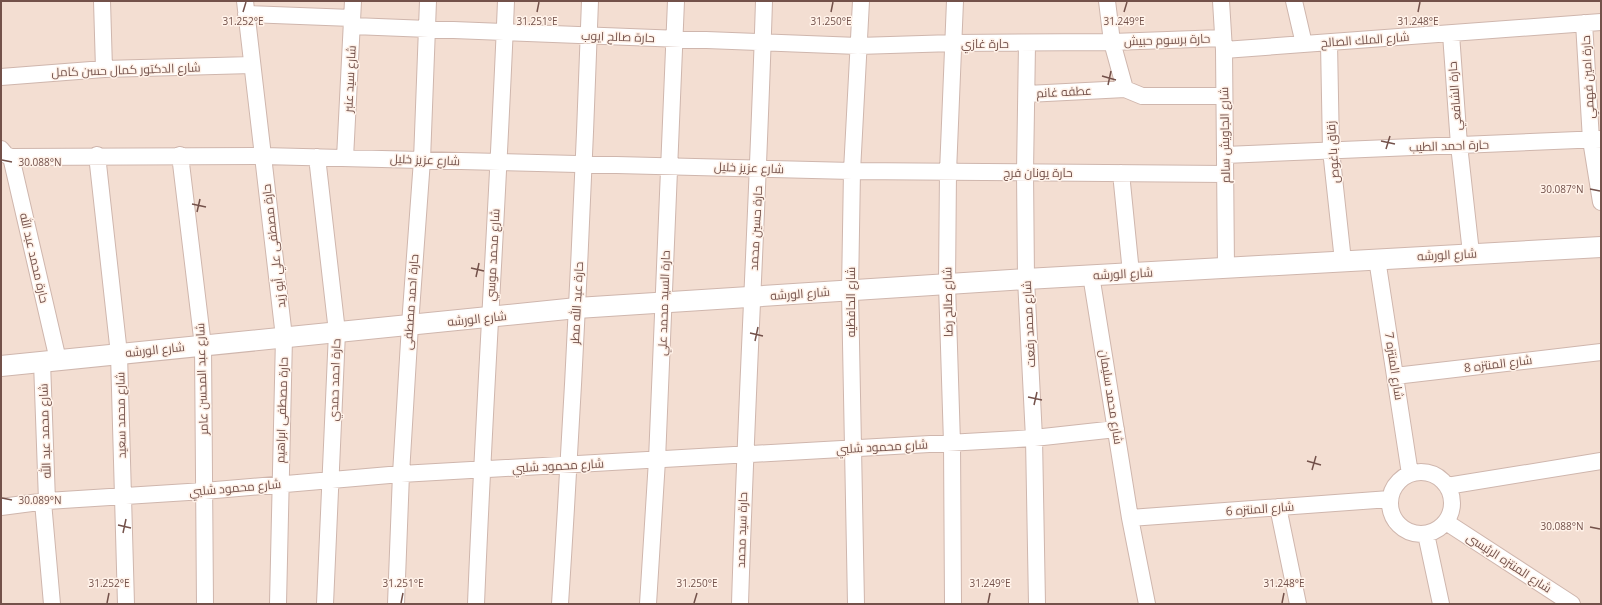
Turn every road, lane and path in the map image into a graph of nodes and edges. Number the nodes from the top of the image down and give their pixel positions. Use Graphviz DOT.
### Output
graph roads {
  1 [pos="102,1"];
  2 [pos="353,1"];
  3 [pos="428,1"];
  4 [pos="506,1"];
  5 [pos="590,1"];
  6 [pos="676,1"];
  7 [pos="764,1"];
  8 [pos="861,1"];
  9 [pos="955,1"];
  10 [pos="1107,1"];
  11 [pos="1221,1"];
  12 [pos="1294,1"];
  13 [pos="245,8"];
  14 [pos="352,22"];
  15 [pos="1601,22"];
  16 [pos="1584,23"];
  17 [pos="427,29"];
  18 [pos="505,32"];
  19 [pos="1450,34"];
  20 [pos="589,35"];
  21 [pos="674,39"];
  22 [pos="763,42"];
  23 [pos="1112,42"];
  24 [pos="954,43"];
  25 [pos="1329,43"];
  26 [pos="1027,44"];
  27 [pos="1223,44"];
  28 [pos="1304,44"];
  29 [pos="858,46"];
  30 [pos="252,65"];
  31 [pos="104,69"];
  32 [pos="1,77"];
  33 [pos="1125,89"];
  34 [pos="1027,94"];
  35 [pos="1224,96"];
  36 [pos="1596,139"];
  37 [pos="1459,145"];
  38 [pos="1331,150"];
  39 [pos="6,153"];
  40 [pos="97,155"];
  41 [pos="180,155"];
  42 [pos="1225,155"];
  43 [pos="263,156"];
  44 [pos="317,157"];
  45 [pos="345,158"];
  46 [pos="422,160"];
  47 [pos="499,162"];
  48 [pos="584,164"];
  49 [pos="669,166"];
  50 [pos="759,168"];
  51 [pos="852,171"];
  52 [pos="948,172"];
  53 [pos="1025,172"];
  54 [pos="1121,173"];
  55 [pos="1225,174"];
  56 [pos="1601,202"];
  57 [pos="1601,247"];
  58 [pos="1470,253"];
  59 [pos="1377,259"];
  60 [pos="1343,261"];
  61 [pos="1226,268"];
  62 [pos="1131,273"];
  63 [pos="1091,275"];
  64 [pos="1026,279"];
  65 [pos="948,284"];
  66 [pos="850,291"];
  67 [pos="752,297"];
  68 [pos="664,301"];
  69 [pos="577,308"];
  70 [pos="490,318"];
  71 [pos="410,325"];
  72 [pos="337,332"];
  73 [pos="284,337"];
  74 [pos="203,346"];
  75 [pos="1601,352"];
  76 [pos="120,354"];
  77 [pos="50,361"];
  78 [pos="1,366"];
  79 [pos="1395,376"];
  80 [pos="1116,429"];
  81 [pos="1034,438"];
  82 [pos="952,443"];
  83 [pos="853,449"];
  84 [pos="744,455"];
  85 [pos="657,460"];
  86 [pos="1601,461"];
  87 [pos="569,465"];
  88 [pos="481,470"];
  89 [pos="401,474"];
  90 [pos="1410,474"];
  91 [pos="331,480"];
  92 [pos="280,484"];
  93 [pos="1447,486"];
  94 [pos="204,491"];
  95 [pos="123,497"];
  96 [pos="1390,499"];
  97 [pos="45,501"];
  98 [pos="1,507"];
  99 [pos="1278,507"];
  100 [pos="1130,518"];
  101 [pos="1446,522"];
  102 [pos="1426,534"];
  103 [pos="52,604"];
  104 [pos="126,604"];
  105 [pos="205,604"];
  106 [pos="278,604"];
  107 [pos="326,604"];
  108 [pos="396,604"];
  109 [pos="476,604"];
  110 [pos="560,604"];
  111 [pos="648,604"];
  112 [pos="740,604"];
  113 [pos="856,604"];
  114 [pos="953,604"];
  115 [pos="1037,604"];
  116 [pos="1147,604"];
  117 [pos="1298,604"];
  118 [pos="1440,604"];
  119 [pos="1572,604"];
  1 -- 31 [label="street"];
  2 -- 14 [label="street, شارع سيد عنبر"];
  3 -- 17 [label="street, حارة احمد مصطفى"];
  4 -- 18 [label="street, شارع محمد موسي"];
  5 -- 20 [label="street, حارة عبد الله مطر"];
  6 -- 21 [label="street, حارة السيد محمد علي"];
  7 -- 22 [label="street, حارة حسين محمد"];
  8 -- 29 [label="street, شارع الحافظيه"];
  9 -- 24 [label="street, شارع صالح رضا"];
  10 -- 23 [label="street"];
  11 -- 27 [label="street, شارع الجاويش سالم"];
  12 -- 28 [label="street"];
  13 -- 14 [label="street, حارة صالح ايوب"];
  13 -- 30 [label="street, حارة مصطفى علي أبو زيد"];
  14 -- 17 [label="street, حارة صالح ايوب"];
  14 -- 45 [label="street, شارع سيد عنبر"];
  15 -- 16 [label="street, شارع الملك الصالح"];
  16 -- 19 [label="street, شارع الملك الصالح"];
  16 -- 36 [label="street, حارة امين فهمي"];
  17 -- 18 [label="street, حارة صالح ايوب"];
  17 -- 46 [label="street, حارة احمد مصطفى"];
  18 -- 20 [label="street, حارة صالح ايوب"];
  18 -- 47 [label="street, شارع محمد موسي"];
  19 -- 25 [label="street, شارع الملك الصالح"];
  19 -- 37 [label="street, حارة الشافعي"];
  20 -- 21 [label="street, حارة صالح ايوب"];
  20 -- 48 [label="street, حارة عبد الله مطر"];
  21 -- 22 [label="street, حارة صالح ايوب"];
  21 -- 49 [label="street, حارة السيد محمد علي"];
  22 -- 29 [label="street, حارة صالح ايوب"];
  22 -- 50 [label="street, حارة حسين محمد"];
  23 -- 26 [label="street, حارة غازي"];
  23 -- 27 [label="street, حارة برسوم حبيش"];
  23 -- 33 [label="street"];
  24 -- 26 [label="street, حارة غازي"];
  24 -- 29 [label="street, حارة غازي"];
  24 -- 52 [label="street, شارع صالح رضا"];
  25 -- 28 [label="street, شارع الملك الصالح"];
  25 -- 38 [label="street, زقاق باغوص"];
  26 -- 34 [label="street, شارع محمد رفعت"];
  27 -- 28 [label="street, شارع الملك الصالح"];
  27 -- 35 [label="street, شارع الجاويش سالم"];
  29 -- 51 [label="street, شارع الحافظيه"];
  30 -- 31 [label="street, شارع الدكتور كمال حسن كامل"];
  30 -- 43 [label="street, حارة مصطفى علي أبو زيد"];
  31 -- 32 [label="street, شارع الدكتور كمال حسن كامل"];
  33 -- 34 [label="street, عطفه غانم"];
  33 -- 35 [label="street"];
  34 -- 53 [label="street, شارع محمد رفعت"];
  35 -- 42 [label="street, شارع الجاويش سالم"];
  36 -- 37 [label="street, حارة احمد الطيب"];
  36 -- 56 [label="street, حارة امين فهمي"];
  37 -- 38 [label="street, حارة احمد الطيب"];
  37 -- 58 [label="street, حارة الشافعي"];
  38 -- 42 [label="street, حارة احمد الطيب"];
  38 -- 60 [label="street, زقاق باغوص"];
  39 -- 40 [label="street, شارع عزيز خليل"];
  39 -- 77 [label="street, حارة محمد عبد الله"];
  40 -- 41 [label="street, شارع عزيز خليل"];
  40 -- 76 [label="street, شارع محمد سعيد"];
  41 -- 43 [label="street, شارع عزيز خليل"];
  41 -- 74 [label="street, شارع عبد المحسن عامر"];
  42 -- 55 [label="street, شارع الجاويش سالم"];
  43 -- 44 [label="street, شارع عزيز خليل"];
  43 -- 73 [label="street, حارة مصطفى علي أبو زيد"];
  44 -- 45 [label="street, شارع عزيز خليل"];
  44 -- 72 [label="street, حارة احمد حمدي"];
  45 -- 46 [label="street, شارع عزيز خليل"];
  46 -- 47 [label="street, شارع عزيز خليل"];
  46 -- 71 [label="street, حارة احمد مصطفى"];
  47 -- 48 [label="street, شارع عزيز خليل"];
  47 -- 70 [label="street, شارع محمد موسي"];
  48 -- 49 [label="street, شارع عزيز خليل"];
  48 -- 69 [label="street, حارة عبد الله مطر"];
  49 -- 50 [label="street, شارع عزيز خليل"];
  49 -- 68 [label="street, حارة السيد محمد علي"];
  50 -- 51 [label="street, شارع عزيز خليل"];
  50 -- 67 [label="street, حارة حسين محمد"];
  51 -- 52 [label="street, حارة يونان فرج"];
  51 -- 66 [label="street, شارع الحافظيه"];
  52 -- 53 [label="street, حارة يونان فرج"];
  52 -- 65 [label="street, شارع صالح رضا"];
  53 -- 54 [label="street, حارة يونان فرج"];
  53 -- 64 [label="street, شارع محمد رفعت"];
  54 -- 55 [label="street, حارة يونان فرج"];
  54 -- 62 [label="street"];
  55 -- 61 [label="street, شارع الجاويش سالم"];
  57 -- 58 [label="street, شارع الورشه"];
  58 -- 59 [label="street, شارع الورشه"];
  59 -- 60 [label="street, شارع الورشه"];
  59 -- 79 [label="street, شارع المنتزه 7"];
  60 -- 61 [label="street, شارع الورشه"];
  61 -- 62 [label="street, شارع الورشه"];
  62 -- 63 [label="street, شارع الورشه"];
  63 -- 64 [label="street, شارع الورشه"];
  63 -- 80 [label="street, شارع محمد سليمان"];
  64 -- 65 [label="street, شارع الورشه"];
  64 -- 81 [label="street, شارع محمد رفعت"];
  65 -- 66 [label="street, شارع الورشه"];
  65 -- 82 [label="street, شارع صالح رضا"];
  66 -- 67 [label="street, شارع الورشه"];
  66 -- 83 [label="street, شارع الحافظيه"];
  67 -- 68 [label="street, شارع الورشه"];
  67 -- 84 [label="street, حارة حسين محمد"];
  68 -- 69 [label="street, شارع الورشه"];
  68 -- 85 [label="street, حارة السيد محمد علي"];
  69 -- 70 [label="street, شارع الورشه"];
  69 -- 87 [label="street, حارة عبد الله مطر"];
  70 -- 71 [label="street, شارع الورشه"];
  70 -- 88 [label="street, شارع محمد موسي"];
  71 -- 72 [label="street, شارع الورشه"];
  71 -- 89 [label="street, حارة احمد مصطفى"];
  72 -- 73 [label="street, شارع الورشه"];
  72 -- 91 [label="street, حارة احمد حمدي"];
  73 -- 74 [label="street, شارع الورشه"];
  73 -- 92 [label="street, حارة مصطفى ابراهيم"];
  74 -- 76 [label="street, شارع الورشه"];
  74 -- 94 [label="street, شارع عبد المحسن عامر"];
  75 -- 79 [label="street, شارع المنتزه 8"];
  76 -- 77 [label="street, شارع الورشه"];
  76 -- 95 [label="street, شارع محمد سعيد"];
  77 -- 78 [label="street, شارع الورشه"];
  77 -- 97 [label="street, شارع محمد عبد الله"];
  79 -- 90 [label="street, شارع المنتزه 7"];
  80 -- 81 [label="street, شارع محمود شلبي"];
  80 -- 100 [label="street, شارع محمد سليمان"];
  81 -- 82 [label="street, شارع محمود شلبي"];
  81 -- 115 [label="street, شارع محمد رفعت"];
  82 -- 83 [label="street, شارع محمود شلبي"];
  82 -- 114 [label="street, شارع صالح رضا"];
  83 -- 84 [label="street, شارع محمود شلبي"];
  83 -- 113 [label="street, شارع الحافظيه"];
  84 -- 85 [label="street, شارع محمود شلبي"];
  84 -- 112 [label="street, حارة سيد محمد"];
  85 -- 87 [label="street, شارع محمود شلبي"];
  85 -- 111 [label="street, حارة السيد محمد علي"];
  86 -- 93 [label="street"];
  87 -- 88 [label="street, شارع محمود شلبي"];
  87 -- 110 [label="street, حارة عبد الله مطر"];
  88 -- 89 [label="street, شارع محمود شلبي"];
  88 -- 109 [label="street, شارع محمد موسي"];
  89 -- 91 [label="street, شارع محمود شلبي"];
  89 -- 108 [label="street, حارة احمد مصطفى"];
  90 -- 93 [label="street"];
  90 -- 96 [label="street"];
  91 -- 92 [label="street, شارع محمود شلبي"];
  91 -- 107 [label="street, حارة احمد حمدي"];
  92 -- 94 [label="street, شارع محمود شلبي"];
  92 -- 106 [label="street, حارة مصطفى ابراهيم"];
  93 -- 101 [label="street"];
  94 -- 95 [label="street, شارع محمود شلبي"];
  94 -- 105 [label="street, شارع عبد المحسن عامر"];
  95 -- 97 [label="street, شارع محمود شلبي"];
  95 -- 104 [label="street, شارع محمد سعيد"];
  96 -- 99 [label="street, شارع المنتزه 6"];
  96 -- 102 [label="street"];
  97 -- 98 [label="street, شارع محمود شلبي"];
  97 -- 103 [label="street, شارع محمد عبد الله"];
  99 -- 100 [label="street, شارع المنتزه 6"];
  99 -- 117 [label="street"];
  100 -- 116 [label="street, شارع محمد سليمان"];
  101 -- 102 [label="street"];
  101 -- 119 [label="street, شارع المنتزه الرئيسى"];
  102 -- 118 [label="street"];
}
